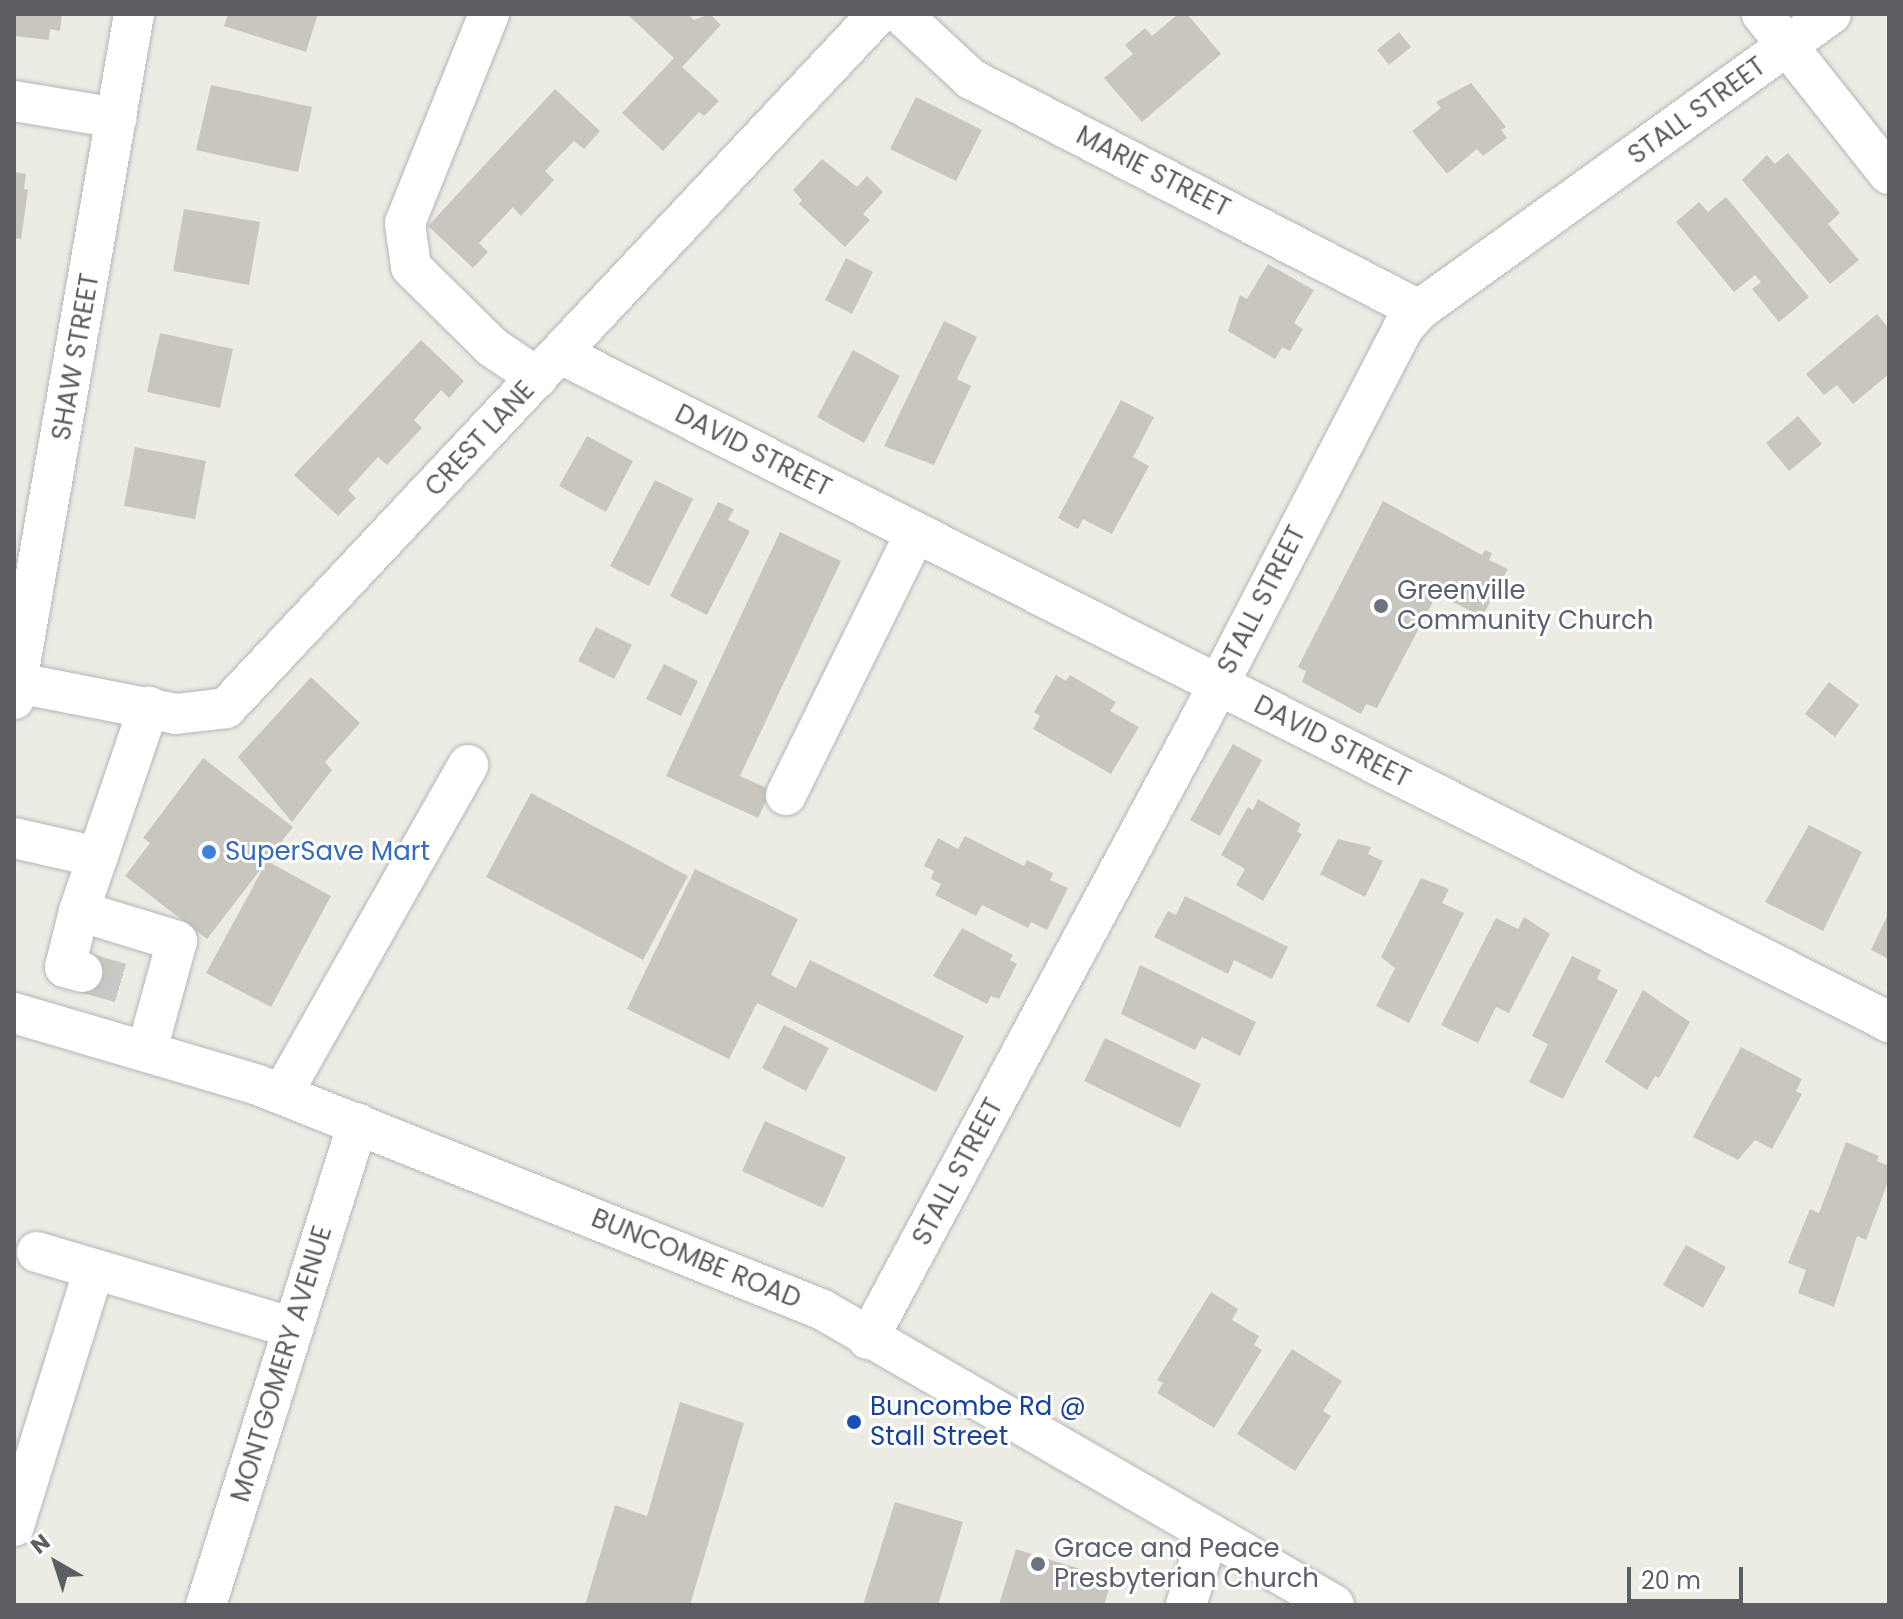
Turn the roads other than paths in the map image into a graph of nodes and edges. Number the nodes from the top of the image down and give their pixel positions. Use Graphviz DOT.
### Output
graph roads {
  1 [pos="134,14"];
  2 [pos="489,14"];
  3 [pos="878,14"];
  4 [pos="901,14"];
  5 [pos="1762,14"];
  6 [pos="1831,14"];
  7 [pos="1787,46"];
  8 [pos="14,101"];
  9 [pos="117,118"];
  10 [pos="1889,174"];
  11 [pos="1419,310"];
  12 [pos="549,366"];
  13 [pos="915,534"];
  14 [pos="28,551"];
  15 [pos="1218,685"];
  16 [pos="16,691"];
  17 [pos="149,707"];
  18 [pos="468,765"];
  19 [pos="786,795"];
  20 [pos="14,838"];
  21 [pos="98,857"];
  22 [pos="79,911"];
  23 [pos="82,972"];
  24 [pos="14,1013"];
  25 [pos="1889,1022"];
  26 [pos="147,1050"];
  27 [pos="282,1094"];
  28 [pos="358,1123"];
  29 [pos="37,1252"];
  30 [pos="94,1269"];
  31 [pos="293,1328"];
  32 [pos="868,1339"];
  33 [pos="14,1526"];
  34 [pos="1208,1535"];
  35 [pos="206,1605"];
  36 [pos="1186,1605"];
  37 [pos="1334,1605"];
  1 -- 9 [label="street, SHAW STREET"];
  2 -- 12 [label="street, DAVID STREET"];
  3 -- 12 [label="street, CREST LANE"];
  4 -- 11 [label="street, MARIE STREET"];
  5 -- 7 [label="street"];
  6 -- 7 [label="street, STALL STREET"];
  7 -- 10 [label="street"];
  7 -- 11 [label="street, STALL STREET"];
  8 -- 9 [label="street"];
  9 -- 14 [label="street, SHAW STREET"];
  11 -- 15 [label="street, STALL STREET"];
  12 -- 13 [label="street, DAVID STREET"];
  12 -- 17 [label="street, CREST LANE"];
  13 -- 15 [label="street, DAVID STREET"];
  13 -- 19 [label="street"];
  14 -- 16 [label="street, SHAW STREET"];
  15 -- 25 [label="street, DAVID STREET"];
  15 -- 32 [label="street, STALL STREET"];
  16 -- 17 [label="street, CREST LANE"];
  17 -- 21 [label="street"];
  18 -- 27 [label="street"];
  20 -- 21 [label="street"];
  21 -- 22 [label="street"];
  22 -- 23 [label="street"];
  22 -- 26 [label="street"];
  24 -- 26 [label="street, BUNCOMBE ROAD"];
  26 -- 27 [label="street, BUNCOMBE ROAD"];
  27 -- 28 [label="street, BUNCOMBE ROAD"];
  28 -- 31 [label="street, MONTGOMERY AVENUE"];
  28 -- 32 [label="street, BUNCOMBE ROAD"];
  29 -- 30 [label="street"];
  30 -- 31 [label="street"];
  30 -- 33 [label="street"];
  31 -- 35 [label="street, MONTGOMERY AVENUE"];
  32 -- 34 [label="street, BUNCOMBE ROAD"];
  34 -- 36 [label="street"];
  34 -- 37 [label="street, BUNCOMBE ROAD"];
}
